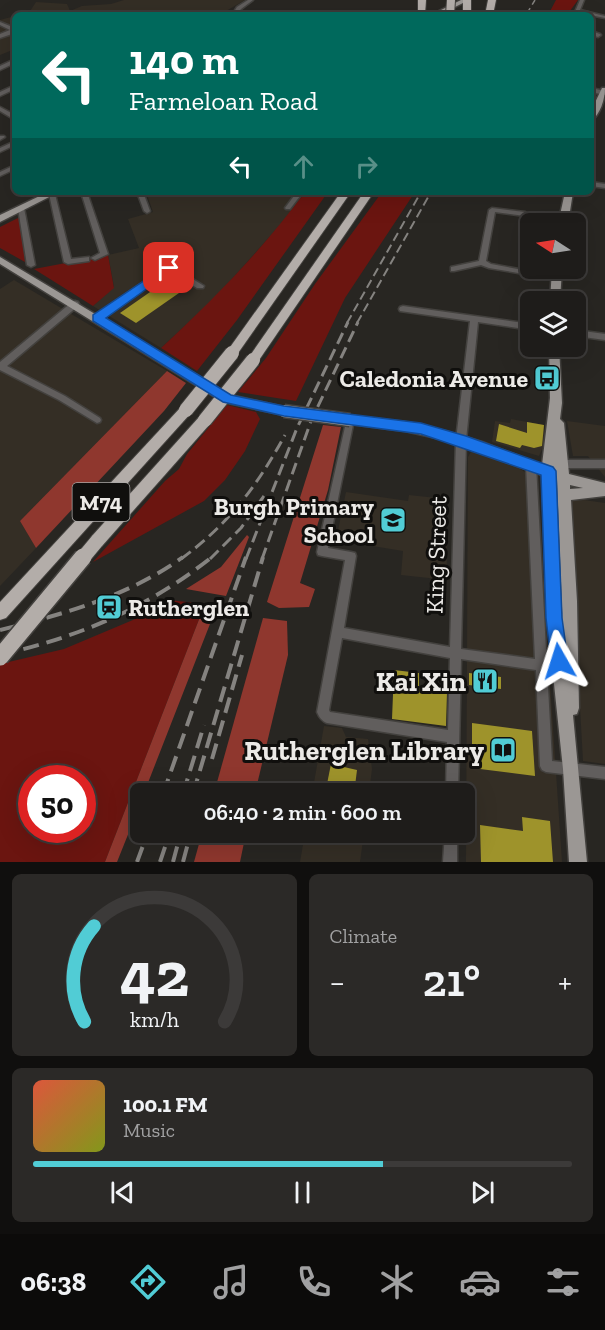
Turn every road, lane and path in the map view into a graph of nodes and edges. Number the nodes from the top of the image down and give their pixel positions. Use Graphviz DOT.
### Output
graph roads {
  1 [pos="251,0"];
  2 [pos="467,0"];
  3 [pos="582,0"];
  4 [pos="422,2"];
  5 [pos="450,5"];
  6 [pos="433,11"];
  7 [pos="577,11"];
  8 [pos="235,12"];
  9 [pos="582,12"];
  10 [pos="594,34"];
  11 [pos="598,35"];
  12 [pos="604,92"];
  13 [pos="594,113"];
  14 [pos="50,195"];
  15 [pos="54,195"];
  16 [pos="85,195"];
  17 [pos="141,195"];
  18 [pos="298,195"];
  19 [pos="339,195"];
  20 [pos="344,195"];
  21 [pos="367,195"];
  22 [pos="376,195"];
  23 [pos="568,195"];
  24 [pos="21,208"];
  25 [pos="288,208"];
  26 [pos="147,212"];
  27 [pos="520,213"];
  28 [pos="565,213"];
  29 [pos="0,219"];
  30 [pos="322,228"];
  31 [pos="95,258"];
  32 [pos="86,259"];
  33 [pos="0,260"];
  34 [pos="321,262"];
  35 [pos="482,262"];
  36 [pos="31,265"];
  37 [pos="454,269"];
  38 [pos="520,269"];
  39 [pos="201,286"];
  40 [pos="75,304"];
  41 [pos="403,309"];
  42 [pos="98,318"];
  43 [pos="474,319"];
  44 [pos="520,325"];
  45 [pos="586,334"];
  46 [pos="605,337"];
  47 [pos="554,357"];
  48 [pos="1,366"];
  49 [pos="556,397"];
  50 [pos="97,420"];
  51 [pos="350,420"];
  52 [pos="461,440"];
  53 [pos="605,464"];
  54 [pos="531,465"];
  55 [pos="563,470"];
  56 [pos="548,471"];
  57 [pos="605,490"];
  58 [pos="566,495"];
  59 [pos="0,613"];
  60 [pos="338,632"];
  61 [pos="456,654"];
  62 [pos="0,657"];
  63 [pos="542,665"];
  64 [pos="453,737"];
  65 [pos="571,769"];
  66 [pos="605,773"];
  67 [pos="452,783"];
  68 [pos="451,843"];
  69 [pos="450,862"];
  70 [pos="578,862"];
  1 -- 8 [label="street"];
  2 -- 5 [label="main road"];
  3 -- 7 [label="street"];
  4 -- 6 [label="highway"];
  5 -- 6 [label="main road"];
  7 -- 9 [label="street"];
  10 -- 11 [label="street"];
  12 -- 13 [label="main road"];
  14 -- 24 [label="main road"];
  15 -- 32 [label="street"];
  16 -- 31 [label="street"];
  17 -- 26 [label="street"];
  18 -- 25 [label="street"];
  19 -- 30 [label="highway, M74"];
  20 -- 30 [label="highway, M74"];
  21 -- 34 [label="highway, M74"];
  22 -- 34 [label="highway, M74"];
  23 -- 28 [label="main road"];
  24 -- 29 [label="main road"];
  24 -- 36 [label="street"];
  27 -- 35 [label="street"];
  30 -- 59 [label="highway, M74, bridge"];
  33 -- 40 [label="main road"];
  34 -- 62 [label="highway, M74, bridge"];
  35 -- 37 [label="street"];
  35 -- 38 [label="street"];
  39 -- 42 [label="street"];
  40 -- 42 [label="main road"];
  40 -- 48 [label="street"];
  41 -- 43 [label="street"];
  42 -- 51 [label="main road, bridge"];
  43 -- 44 [label="street"];
  43 -- 52 [label="street, King Street"];
  45 -- 46 [label="street"];
  47 -- 49 [label="main road"];
  48 -- 50 [label="street"];
  49 -- 55 [label="main road"];
  49 -- 56 [label="main road"];
  51 -- 52 [label="main road"];
  51 -- 60 [label="street"];
  52 -- 54 [label="main road"];
  52 -- 61 [label="street, King Street"];
  53 -- 55 [label="street"];
  54 -- 56 [label="main road"];
  54 -- 63 [label="street"];
  55 -- 56 [label="main road"];
  55 -- 57 [label="main road"];
  55 -- 58 [label="main road"];
  56 -- 65 [label="main road"];
  57 -- 58 [label="main road"];
  58 -- 65 [label="main road"];
  60 -- 61 [label="street"];
  60 -- 64 [label="street"];
  61 -- 63 [label="street"];
  61 -- 64 [label="street, King Street"];
  63 -- 65 [label="street"];
  64 -- 67 [label="street, King Street"];
  65 -- 66 [label="street"];
  65 -- 70 [label="main road"];
  68 -- 69 [label="street"];
}
